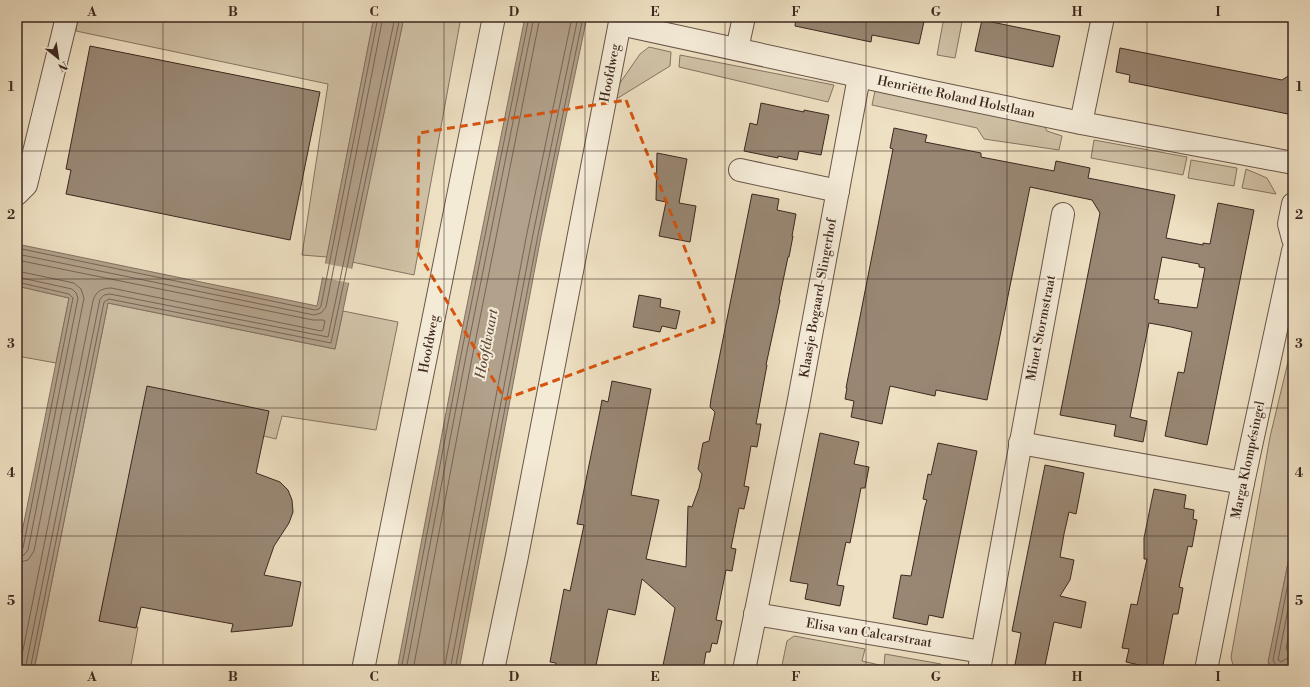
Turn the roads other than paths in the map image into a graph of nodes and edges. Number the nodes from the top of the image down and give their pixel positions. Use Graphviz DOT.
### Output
graph roads {
  1 [pos="67,17"];
  2 [pos="494,17"];
  3 [pos="744,17"];
  4 [pos="1103,17"];
  5 [pos="620,20"];
  6 [pos="737,49"];
  7 [pos="859,77"];
  8 [pos="1081,123"];
  9 [pos="1293,163"];
  10 [pos="740,170"];
  11 [pos="838,191"];
  12 [pos="17,194"];
  13 [pos="1293,204"];
  14 [pos="1063,214"];
  15 [pos="1293,239"];
  16 [pos="1293,251"];
  17 [pos="1020,442"];
  18 [pos="1243,482"];
  19 [pos="755,614"];
  20 [pos="980,661"];
  21 [pos="363,670"];
  22 [pos="493,670"];
  23 [pos="744,670"];
  24 [pos="1206,670"];
  1 -- 12 [label="street"];
  2 -- 21 [label="street, Hoofdweg"];
  3 -- 6 [label="street"];
  4 -- 8 [label="street"];
  5 -- 6 [label="street, Henriëtte Roland Holstlaan"];
  5 -- 22 [label="street, Hoofdweg"];
  6 -- 7 [label="street, Henriëtte Roland Holstlaan"];
  7 -- 8 [label="street, Henriëtte Roland Holstlaan"];
  7 -- 11 [label="street, Klaasje Bogaard-Slingerhof"];
  8 -- 9 [label="street, Henriëtte Roland Holstlaan"];
  10 -- 11 [label="street"];
  11 -- 19 [label="street, Klaasje Bogaard-Slingerhof"];
  13 -- 15 [label="street"];
  14 -- 17 [label="street, Minet Stormstraat"];
  16 -- 18 [label="street, Marga Klompésingel"];
  17 -- 18 [label="street"];
  17 -- 20 [label="street, Minet Stormstraat"];
  18 -- 24 [label="street, Marga Klompésingel"];
  19 -- 20 [label="street, Elisa van Calcarstraat"];
  19 -- 23 [label="street"];
}
